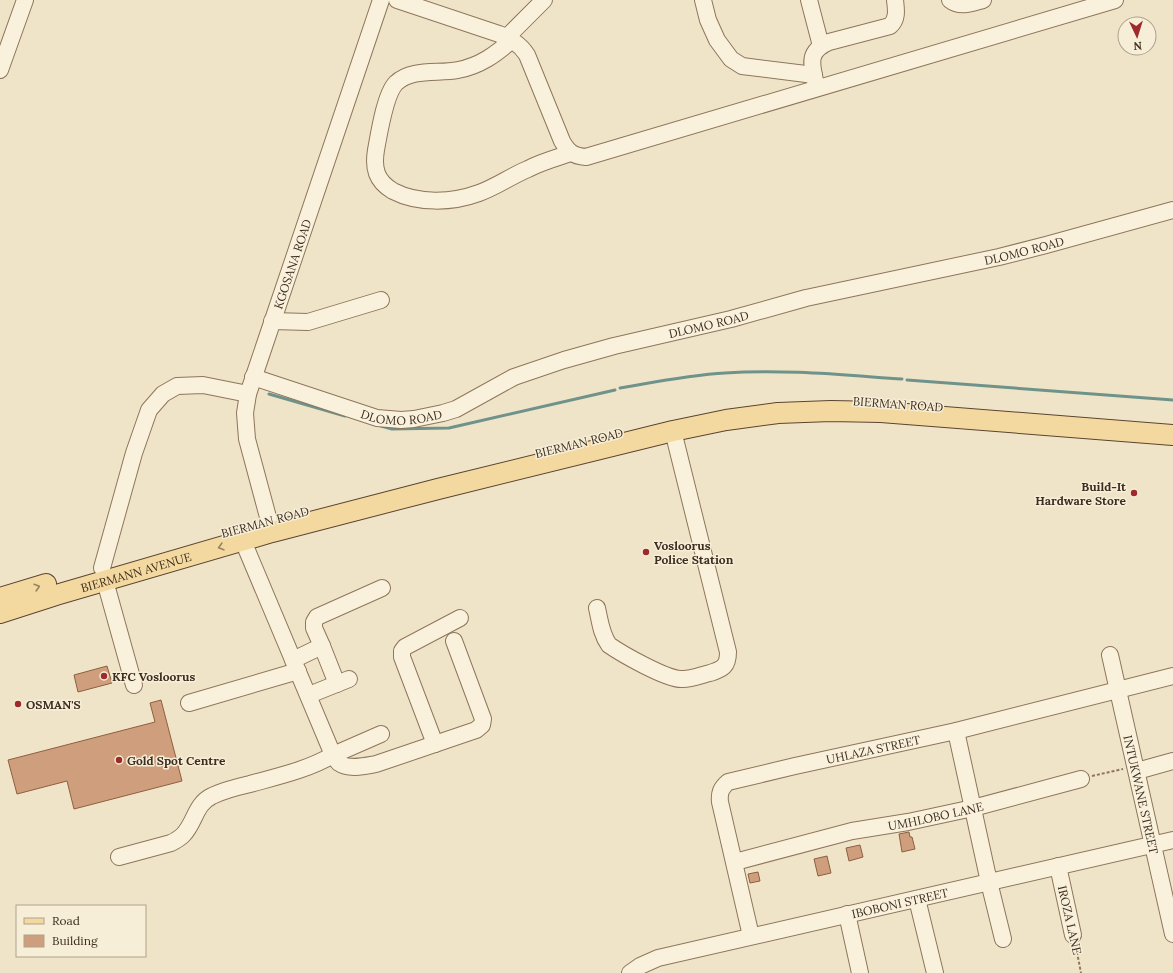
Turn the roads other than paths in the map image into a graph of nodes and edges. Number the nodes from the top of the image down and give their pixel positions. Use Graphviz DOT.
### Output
graph roads {
  1 [pos="25,0"];
  2 [pos="381,0"];
  3 [pos="397,0"];
  4 [pos="544,0"];
  5 [pos="703,0"];
  6 [pos="809,0"];
  7 [pos="895,0"];
  8 [pos="950,0"];
  9 [pos="983,0"];
  10 [pos="1108,1"];
  11 [pos="1072,6"];
  12 [pos="510,38"];
  13 [pos="820,46"];
  14 [pos="0,70"];
  15 [pos="816,82"];
  16 [pos="571,153"];
  17 [pos="1173,210"];
  18 [pos="381,300"];
  19 [pos="272,321"];
  20 [pos="253,377"];
  21 [pos="248,394"];
  22 [pos="1173,424"];
  23 [pos="673,431"];
  24 [pos="1173,435"];
  25 [pos="270,526"];
  26 [pos="243,541"];
  27 [pos="103,574"];
  28 [pos="382,588"];
  29 [pos="0,598"];
  30 [pos="597,608"];
  31 [pos="0,613"];
  32 [pos="460,618"];
  33 [pos="454,641"];
  34 [pos="322,646"];
  35 [pos="1110,655"];
  36 [pos="296,665"];
  37 [pos="1173,676"];
  38 [pos="134,685"];
  39 [pos="1118,689"];
  40 [pos="309,695"];
  41 [pos="189,703"];
  42 [pos="956,731"];
  43 [pos="381,734"];
  44 [pos="434,744"];
  45 [pos="333,755"];
  46 [pos="1173,761"];
  47 [pos="1136,768"];
  48 [pos="1081,779"];
  49 [pos="973,808"];
  50 [pos="1173,840"];
  51 [pos="1153,844"];
  52 [pos="119,857"];
  53 [pos="734,862"];
  54 [pos="1058,866"];
  55 [pos="989,882"];
  56 [pos="917,899"];
  57 [pos="847,914"];
  58 [pos="1173,934"];
  59 [pos="1073,935"];
  60 [pos="751,936"];
  61 [pos="1003,939"];
  62 [pos="630,973"];
  63 [pos="860,973"];
  64 [pos="935,973"];
  1 -- 14 [label="street"];
  2 -- 19 [label="street, KGOSANA ROAD"];
  3 -- 12 [label="street"];
  4 -- 12 [label="street"];
  5 -- 15 [label="street"];
  6 -- 13 [label="street"];
  7 -- 13 [label="street"];
  8 -- 9 [label="street"];
  10 -- 11 [label="street"];
  11 -- 15 [label="street"];
  12 -- 16 [label="street"];
  12 -- 16 [label="street"];
  13 -- 15 [label="street"];
  15 -- 16 [label="street"];
  17 -- 20 [label="street, DLOMO ROAD"];
  18 -- 19 [label="street"];
  19 -- 20 [label="street, KGOSANA ROAD"];
  20 -- 21 [label="street, KGOSANA ROAD"];
  21 -- 25 [label="street, KGOSANA ROAD"];
  21 -- 27 [label="street"];
  22 -- 25 [label="main road, BIERMAN ROAD"];
  23 -- 24 [label="main road, BIERMAN ROAD"];
  23 -- 25 [label="main road, BIERMAN ROAD"];
  23 -- 30 [label="street"];
  25 -- 26 [label="main road, BIERMANN AVENUE"];
  25 -- 27 [label="main road, BIERMAN ROAD"];
  26 -- 27 [label="main road, BIERMANN AVENUE, one-way"];
  26 -- 36 [label="street"];
  29 -- 27 [label="main road, BIERMAN ROAD, one-way"];
  27 -- 31 [label="main road, BIERMANN AVENUE"];
  27 -- 38 [label="street"];
  28 -- 34 [label="street"];
  32 -- 44 [label="street"];
  33 -- 44 [label="street"];
  34 -- 36 [label="street"];
  34 -- 40 [label="street"];
  35 -- 39 [label="street, INTUKWANE STREET"];
  36 -- 40 [label="street"];
  36 -- 41 [label="street"];
  37 -- 39 [label="street, UHLAZA STREET"];
  39 -- 42 [label="street, UHLAZA STREET"];
  39 -- 47 [label="street, INTUKWANE STREET"];
  40 -- 45 [label="street"];
  42 -- 49 [label="street"];
  42 -- 53 [label="street, UHLAZA STREET"];
  43 -- 45 [label="street"];
  44 -- 45 [label="street"];
  45 -- 52 [label="street"];
  46 -- 47 [label="street"];
  47 -- 51 [label="street, INTUKWANE STREET"];
  48 -- 49 [label="street, UMHLOBO LANE"];
  49 -- 53 [label="street, UMHLOBO LANE"];
  49 -- 55 [label="street"];
  50 -- 51 [label="street, IBOBONI STREET"];
  51 -- 54 [label="street, IBOBONI STREET"];
  51 -- 58 [label="street, INTUKWANE STREET"];
  53 -- 60 [label="street, UHLAZA STREET"];
  54 -- 55 [label="street, IBOBONI STREET"];
  54 -- 59 [label="street, IROZA LANE"];
  55 -- 56 [label="street, IBOBONI STREET"];
  55 -- 61 [label="street"];
  56 -- 57 [label="street, IBOBONI STREET"];
  56 -- 64 [label="street"];
  57 -- 60 [label="street, IBOBONI STREET"];
  57 -- 63 [label="street"];
  60 -- 62 [label="street, IBOBONI STREET"];
}
